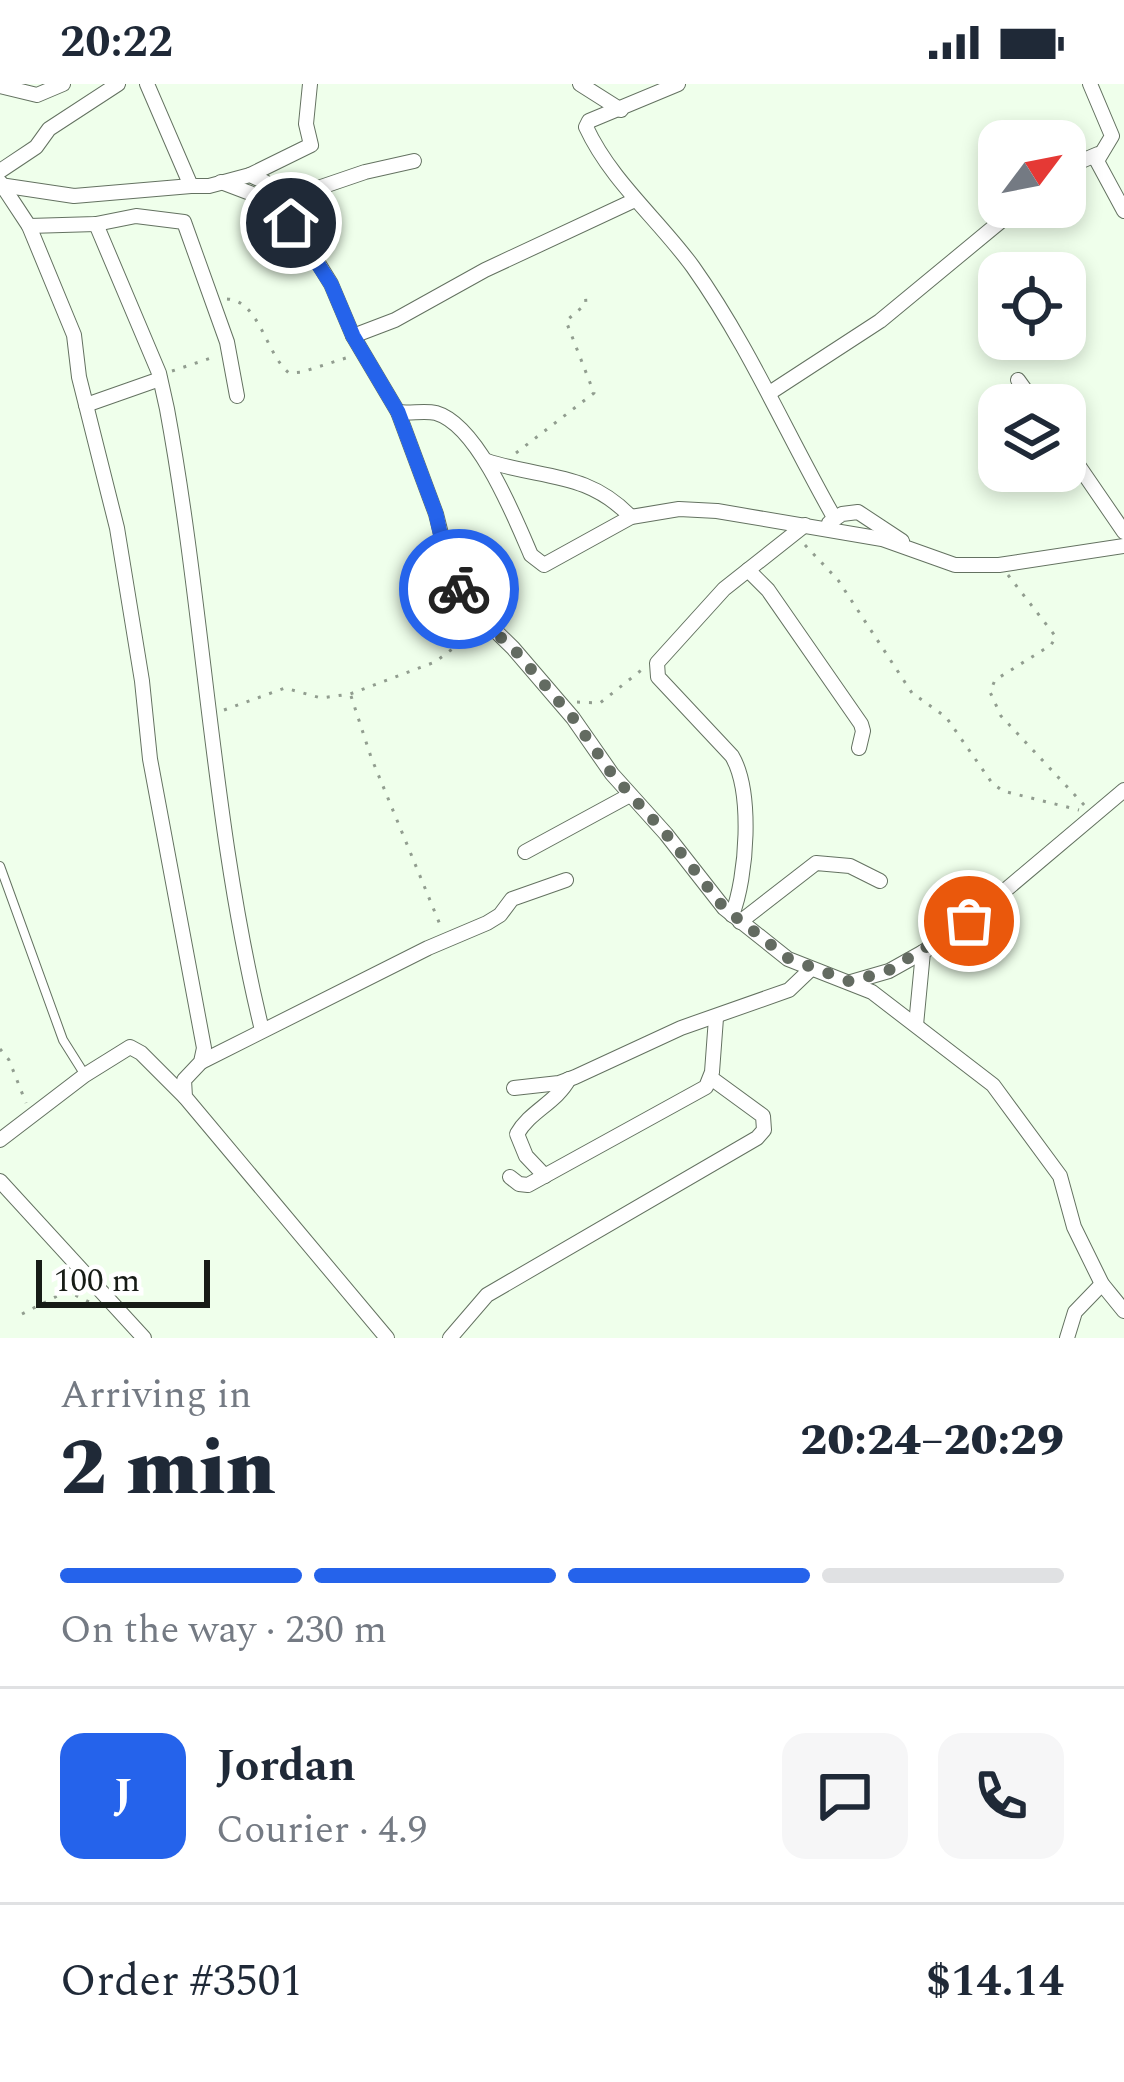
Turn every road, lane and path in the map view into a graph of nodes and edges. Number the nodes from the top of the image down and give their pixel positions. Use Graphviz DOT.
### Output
graph roads {
  1 [pos="63,84"];
  2 [pos="118,84"];
  3 [pos="147,84"];
  4 [pos="310,84"];
  5 [pos="580,84"];
  6 [pos="678,84"];
  7 [pos="0,86"];
  8 [pos="1096,86"];
  9 [pos="621,110"];
  10 [pos="1118,133"];
  11 [pos="1098,154"];
  12 [pos="1086,159"];
  13 [pos="414,161"];
  14 [pos="0,171"];
  15 [pos="250,175"];
  16 [pos="221,182"];
  17 [pos="2,185"];
  18 [pos="191,186"];
  19 [pos="635,200"];
  20 [pos="280,201"];
  21 [pos="1124,211"];
  22 [pos="291,223"];
  23 [pos="97,224"];
  24 [pos="29,226"];
  25 [pos="993,228"];
  26 [pos="585,290"];
  27 [pos="214,304"];
  28 [pos="353,336"];
  29 [pos="362,352"];
  30 [pos="229,353"];
  31 [pos="160,378"];
  32 [pos="1018,380"];
  33 [pos="1021,384"];
  34 [pos="771,392"];
  35 [pos="237,396"];
  36 [pos="86,405"];
  37 [pos="398,412"];
  38 [pos="494,463"];
  39 [pos="1086,477"];
  40 [pos="631,517"];
  41 [pos="835,519"];
  42 [pos="807,529"];
  43 [pos="1124,532"];
  44 [pos="1124,546"];
  45 [pos="913,550"];
  46 [pos="999,565"];
  47 [pos="748,570"];
  48 [pos="485,624"];
  49 [pos="657,663"];
  50 [pos="350,694"];
  51 [pos="560,704"];
  52 [pos="210,713"];
  53 [pos="859,748"];
  54 [pos="1124,790"];
  55 [pos="630,795"];
  56 [pos="1093,812"];
  57 [pos="525,852"];
  58 [pos="0,866"];
  59 [pos="566,880"];
  60 [pos="880,880"];
  61 [pos="736,918"];
  62 [pos="447,940"];
  63 [pos="923,952"];
  64 [pos="811,969"];
  65 [pos="851,982"];
  66 [pos="716,1018"];
  67 [pos="916,1024"];
  68 [pos="262,1030"];
  69 [pos="0,1049"];
  70 [pos="201,1062"];
  71 [pos="85,1076"];
  72 [pos="711,1078"];
  73 [pos="568,1079"];
  74 [pos="514,1088"];
  75 [pos="185,1097"];
  76 [pos="32,1115"];
  77 [pos="0,1140"];
  78 [pos="545,1176"];
  79 [pos="510,1177"];
  80 [pos="0,1181"];
  81 [pos="1102,1284"];
  82 [pos="1124,1311"];
  83 [pos="22,1314"];
  84 [pos="127,1318"];
  85 [pos="143,1338"];
  86 [pos="387,1338"];
  87 [pos="450,1338"];
  88 [pos="1067,1338"];
  1 -- 7 [label="street"];
  2 -- 14 [label="street"];
  3 -- 18 [label="street"];
  4 -- 15 [label="street"];
  5 -- 9 [label="street"];
  6 -- 9 [label="street"];
  8 -- 10 [label="street"];
  9 -- 19 [label="street"];
  10 -- 11 [label="street"];
  11 -- 12 [label="street"];
  11 -- 21 [label="street"];
  13 -- 20 [label="street"];
  15 -- 16 [label="street"];
  15 -- 20 [label="street"];
  16 -- 18 [label="street"];
  16 -- 22 [label="street"];
  17 -- 18 [label="street"];
  17 -- 24 [label="street"];
  19 -- 28 [label="street"];
  19 -- 34 [label="street"];
  20 -- 22 [label="street"];
  22 -- 28 [label="street"];
  23 -- 24 [label="street"];
  23 -- 27 [label="street"];
  23 -- 31 [label="street"];
  24 -- 36 [label="street"];
  25 -- 34 [label="street"];
  26 -- 38 [label="path"];
  27 -- 29 [label="path"];
  27 -- 30 [label="street"];
  28 -- 29 [label="street"];
  29 -- 37 [label="street"];
  30 -- 31 [label="path"];
  30 -- 35 [label="street"];
  31 -- 36 [label="street"];
  31 -- 52 [label="street"];
  32 -- 33 [label="street"];
  34 -- 41 [label="street"];
  36 -- 70 [label="street"];
  37 -- 38 [label="street"];
  37 -- 48 [label="street"];
  38 -- 40 [label="street"];
  38 -- 40 [label="street"];
  39 -- 43 [label="street"];
  40 -- 42 [label="street"];
  41 -- 42 [label="street"];
  41 -- 45 [label="street"];
  42 -- 45 [label="street"];
  42 -- 47 [label="street"];
  42 -- 56 [label="path"];
  44 -- 46 [label="street"];
  45 -- 46 [label="street"];
  46 -- 56 [label="path"];
  47 -- 49 [label="street"];
  47 -- 53 [label="street"];
  48 -- 50 [label="path"];
  48 -- 51 [label="street"];
  49 -- 51 [label="path"];
  49 -- 61 [label="street"];
  50 -- 52 [label="path"];
  50 -- 62 [label="path"];
  51 -- 55 [label="street"];
  52 -- 68 [label="street"];
  54 -- 56 [label="street"];
  55 -- 57 [label="street"];
  55 -- 61 [label="street"];
  56 -- 63 [label="street"];
  58 -- 71 [label="lane"];
  59 -- 62 [label="street"];
  60 -- 61 [label="street"];
  61 -- 64 [label="street"];
  62 -- 68 [label="street"];
  63 -- 65 [label="street"];
  63 -- 67 [label="street"];
  64 -- 65 [label="street"];
  64 -- 66 [label="street"];
  65 -- 67 [label="street"];
  66 -- 72 [label="street"];
  66 -- 73 [label="street"];
  67 -- 81 [label="street"];
  68 -- 70 [label="street"];
  69 -- 76 [label="path"];
  70 -- 75 [label="street"];
  71 -- 75 [label="street"];
  71 -- 76 [label="street"];
  72 -- 78 [label="street"];
  72 -- 87 [label="street"];
  73 -- 74 [label="street"];
  73 -- 78 [label="street"];
  75 -- 86 [label="street"];
  76 -- 77 [label="street"];
  78 -- 79 [label="street"];
  80 -- 84 [label="street"];
  81 -- 82 [label="street"];
  81 -- 88 [label="street"];
  83 -- 84 [label="path"];
  84 -- 85 [label="street"];
}
